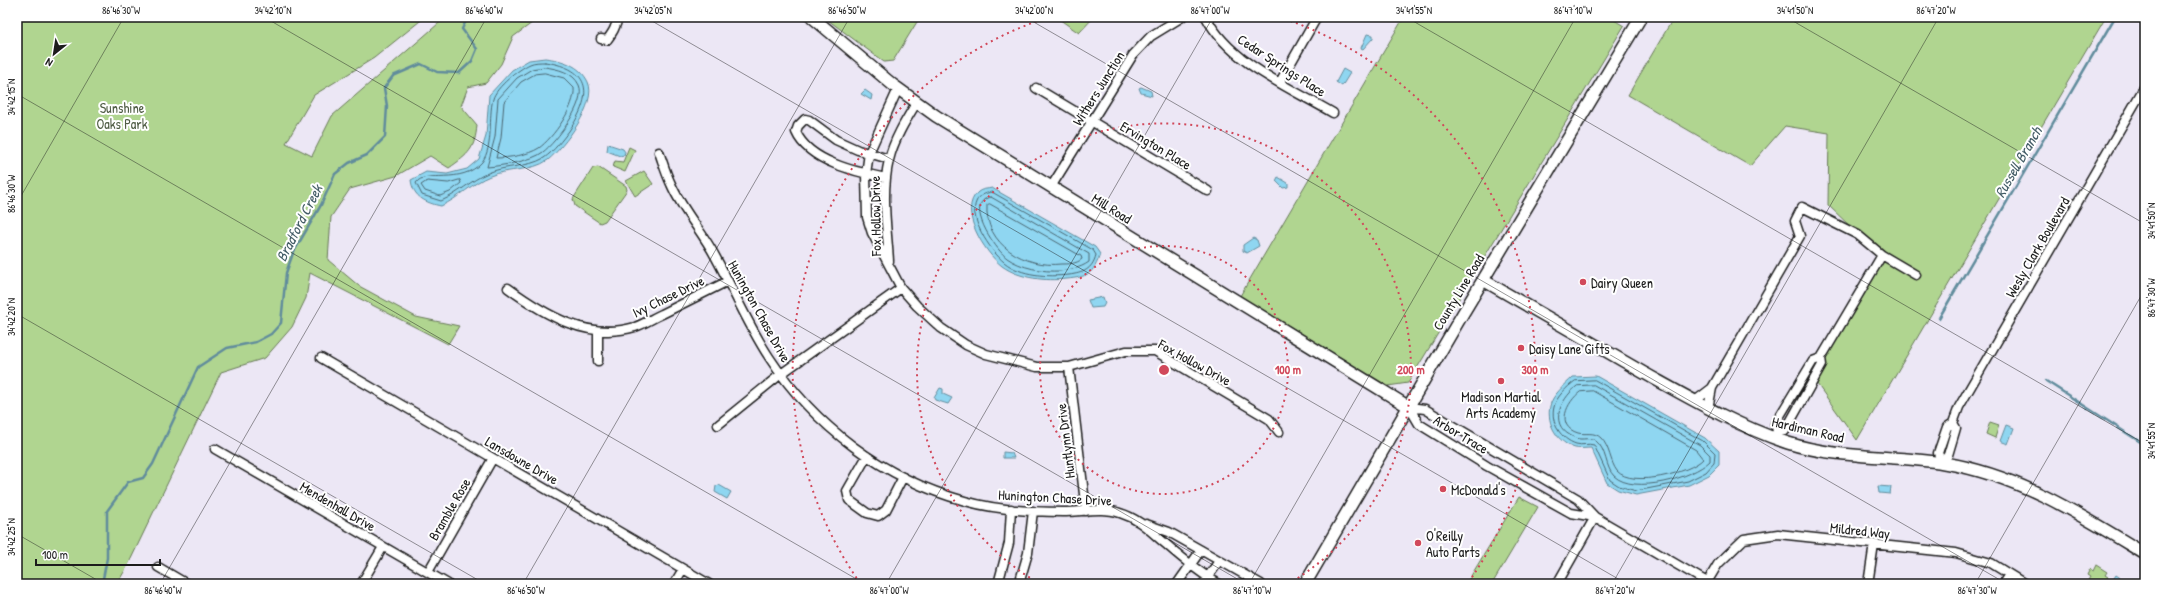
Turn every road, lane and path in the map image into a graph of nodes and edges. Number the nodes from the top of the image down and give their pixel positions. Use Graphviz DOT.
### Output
graph roads {
  1 [pos="618,17"];
  2 [pos="812,17"];
  3 [pos="1182,17"];
  4 [pos="1206,17"];
  5 [pos="1317,17"];
  6 [pos="1641,17"];
  7 [pos="602,39"];
  8 [pos="1280,82"];
  9 [pos="2145,86"];
  10 [pos="1036,88"];
  11 [pos="898,89"];
  12 [pos="917,102"];
  13 [pos="1333,113"];
  14 [pos="1092,122"];
  15 [pos="660,152"];
  16 [pos="869,153"];
  17 [pos="889,159"];
  18 [pos="866,174"];
  19 [pos="886,178"];
  20 [pos="1051,187"];
  21 [pos="1208,191"];
  22 [pos="1882,255"];
  23 [pos="889,264"];
  24 [pos="1916,275"];
  25 [pos="1483,280"];
  26 [pos="728,281"];
  27 [pos="508,288"];
  28 [pos="901,288"];
  29 [pos="598,331"];
  30 [pos="321,358"];
  31 [pos="598,361"];
  32 [pos="1069,368"];
  33 [pos="781,374"];
  34 [pos="1712,388"];
  35 [pos="1695,401"];
  36 [pos="1409,407"];
  37 [pos="1708,409"];
  38 [pos="718,425"];
  39 [pos="1279,432"];
  40 [pos="1776,434"];
  41 [pos="215,449"];
  42 [pos="867,456"];
  43 [pos="493,458"];
  44 [pos="1942,463"];
  45 [pos="903,477"];
  46 [pos="1011,509"];
  47 [pos="1033,511"];
  48 [pos="1086,511"];
  49 [pos="1595,517"];
  50 [pos="1142,523"];
  51 [pos="1874,544"];
  52 [pos="383,547"];
  53 [pos="1201,550"];
  54 [pos="2145,554"];
  55 [pos="1219,560"];
  56 [pos="1191,565"];
  57 [pos="158,567"];
  58 [pos="683,569"];
  59 [pos="428,572"];
  60 [pos="2009,574"];
  61 [pos="1205,581"];
  62 [pos="1706,583"];
  63 [pos="187,584"];
  64 [pos="361,584"];
  65 [pos="448,584"];
  66 [pos="674,584"];
  67 [pos="709,584"];
  68 [pos="998,584"];
  69 [pos="1019,584"];
  70 [pos="1178,584"];
  71 [pos="1219,584"];
  72 [pos="1261,584"];
  73 [pos="1304,584"];
  74 [pos="1557,584"];
  75 [pos="1868,584"];
  76 [pos="2003,584"];
  77 [pos="2025,584"];
  1 -- 7 [label="street"];
  2 -- 11 [label="street, Mill Road"];
  3 -- 14 [label="street, Withers Junction"];
  4 -- 8 [label="street, Cedar Springs Place"];
  5 -- 8 [label="street"];
  6 -- 25 [label="street, County Line Road"];
  8 -- 13 [label="street, Cedar Springs Place"];
  9 -- 44 [label="street, Wesly Clark Boulevard"];
  10 -- 14 [label="street, Ervington Place"];
  11 -- 12 [label="street, Mill Road"];
  11 -- 16 [label="street, Fox Hollow Drive"];
  12 -- 17 [label="street, Fox Hollow Drive"];
  12 -- 20 [label="street, Mill Road"];
  14 -- 20 [label="street, Withers Junction"];
  14 -- 21 [label="street, Ervington Place"];
  15 -- 26 [label="street, Hunington Chase Drive"];
  16 -- 17 [label="street"];
  16 -- 18 [label="street, Fox Hollow Drive"];
  16 -- 18 [label="street"];
  17 -- 19 [label="street, Fox Hollow Drive"];
  18 -- 19 [label="street"];
  18 -- 23 [label="street, Fox Hollow Drive"];
  19 -- 23 [label="street, Fox Hollow Drive"];
  20 -- 36 [label="street, Mill Road"];
  22 -- 24 [label="street"];
  22 -- 34 [label="street"];
  22 -- 40 [label="street"];
  23 -- 28 [label="street, Fox Hollow Drive"];
  25 -- 35 [label="street, Hardiman Road"];
  25 -- 36 [label="street, County Line Road"];
  26 -- 29 [label="street, Ivy Chase Drive"];
  26 -- 33 [label="street, Hunington Chase Drive"];
  27 -- 29 [label="street, Ivy Chase Drive"];
  28 -- 32 [label="street, Fox Hollow Drive"];
  28 -- 33 [label="street"];
  29 -- 31 [label="street"];
  30 -- 43 [label="street, Lansdowne Drive"];
  32 -- 39 [label="street, Fox Hollow Drive"];
  32 -- 48 [label="street, Huntlynn Drive"];
  33 -- 38 [label="street"];
  33 -- 42 [label="street, Hunington Chase Drive"];
  34 -- 35 [label="street"];
  34 -- 37 [label="street"];
  35 -- 37 [label="street, Hardiman Road"];
  36 -- 49 [label="street, Arbor Trace"];
  36 -- 49 [label="street, Arbor Trace"];
  36 -- 73 [label="street, County Line Road"];
  37 -- 40 [label="street, Hardiman Road"];
  40 -- 44 [label="street, Hardiman Road"];
  41 -- 52 [label="street, Mendenhall Drive"];
  42 -- 45 [label="street, Hunington Chase Drive"];
  42 -- 45 [label="street"];
  43 -- 58 [label="street, Lansdowne Drive"];
  43 -- 59 [label="street, Bramble Rose"];
  44 -- 54 [label="street, Hardiman Road"];
  45 -- 46 [label="street, Hunington Chase Drive"];
  46 -- 47 [label="street, Hunington Chase Drive"];
  46 -- 68 [label="street"];
  47 -- 48 [label="street, Hunington Chase Drive"];
  47 -- 69 [label="street"];
  48 -- 50 [label="street, Hunington Chase Drive"];
  49 -- 62 [label="street, Arbor Trace"];
  49 -- 74 [label="street"];
  50 -- 53 [label="street"];
  50 -- 56 [label="street, Hunington Chase Drive"];
  51 -- 60 [label="street, Mildred Way"];
  51 -- 62 [label="street, Mildred Way"];
  51 -- 75 [label="street"];
  52 -- 59 [label="street, Mendenhall Drive"];
  52 -- 64 [label="street"];
  53 -- 55 [label="street"];
  53 -- 56 [label="street"];
  55 -- 61 [label="street"];
  55 -- 72 [label="street"];
  56 -- 61 [label="street, Hunington Chase Drive"];
  56 -- 70 [label="street"];
  57 -- 63 [label="street"];
  58 -- 66 [label="street"];
  58 -- 67 [label="street, Lansdowne Drive"];
  59 -- 65 [label="street, Mendenhall Drive"];
  60 -- 76 [label="street"];
  60 -- 77 [label="street, Mildred Way"];
  61 -- 71 [label="street, Hunington Chase Drive"];
}
